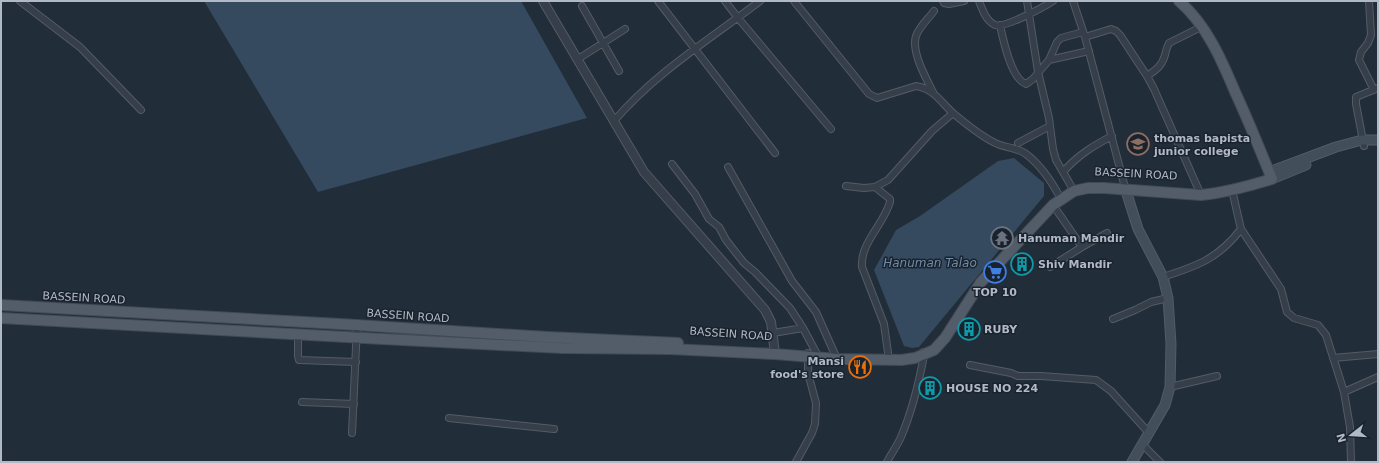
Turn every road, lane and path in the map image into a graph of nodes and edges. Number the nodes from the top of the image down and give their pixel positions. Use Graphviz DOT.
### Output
graph roads {
  1 [pos="20,1"];
  2 [pos="543,1"];
  3 [pos="658,1"];
  4 [pos="725,1"];
  5 [pos="760,1"];
  6 [pos="794,1"];
  7 [pos="943,1"];
  8 [pos="964,1"];
  9 [pos="979,1"];
  10 [pos="1027,1"];
  11 [pos="1053,1"];
  12 [pos="1073,1"];
  13 [pos="1179,1"];
  14 [pos="1369,1"];
  15 [pos="582,6"];
  16 [pos="934,11"];
  17 [pos="1030,14"];
  18 [pos="738,18"];
  19 [pos="1000,25"];
  20 [pos="1201,27"];
  21 [pos="624,29"];
  22 [pos="1084,34"];
  23 [pos="603,43"];
  24 [pos="695,49"];
  25 [pos="1089,51"];
  26 [pos="578,59"];
  27 [pos="1049,60"];
  28 [pos="619,71"];
  29 [pos="1038,72"];
  30 [pos="1147,76"];
  31 [pos="1376,89"];
  32 [pos="933,92"];
  33 [pos="140,110"];
  34 [pos="953,113"];
  35 [pos="614,121"];
  36 [pos="1050,126"];
  37 [pos="831,129"];
  38 [pos="1112,136"];
  39 [pos="1378,140"];
  40 [pos="1018,143"];
  41 [pos="1363,143"];
  42 [pos="1378,146"];
  43 [pos="775,153"];
  44 [pos="672,164"];
  45 [pos="728,167"];
  46 [pos="1063,172"];
  47 [pos="1271,176"];
  48 [pos="846,186"];
  49 [pos="875,187"];
  50 [pos="1126,188"];
  51 [pos="1073,189"];
  52 [pos="1232,190"];
  53 [pos="1200,192"];
  54 [pos="1057,200"];
  55 [pos="1241,229"];
  56 [pos="1107,233"];
  57 [pos="1082,247"];
  58 [pos="1050,267"];
  59 [pos="1163,277"];
  60 [pos="1168,298"];
  61 [pos="1,305"];
  62 [pos="20,306"];
  63 [pos="79,309"];
  64 [pos="1,318"];
  65 [pos="20,318"];
  66 [pos="1113,319"];
  67 [pos="79,322"];
  68 [pos="357,325"];
  69 [pos="803,328"];
  70 [pos="470,332"];
  71 [pos="772,333"];
  72 [pos="298,334"];
  73 [pos="357,337"];
  74 [pos="470,343"];
  75 [pos="775,351"];
  76 [pos="923,353"];
  77 [pos="1378,354"];
  78 [pos="813,355"];
  79 [pos="836,357"];
  80 [pos="889,358"];
  81 [pos="1333,358"];
  82 [pos="356,362"];
  83 [pos="970,365"];
  84 [pos="1217,376"];
  85 [pos="1378,377"];
  86 [pos="1170,387"];
  87 [pos="1344,392"];
  88 [pos="302,402"];
  89 [pos="354,404"];
  90 [pos="449,418"];
  91 [pos="554,429"];
  92 [pos="352,433"];
  93 [pos="1149,433"];
  94 [pos="1142,444"];
  95 [pos="796,462"];
  96 [pos="887,462"];
  97 [pos="1132,462"];
  98 [pos="1160,462"];
  99 [pos="1351,462"];
  1 -- 33 [label="street"];
  2 -- 26 [label="street"];
  3 -- 24 [label="street"];
  4 -- 18 [label="street"];
  5 -- 18 [label="street"];
  6 -- 32 [label="street"];
  7 -- 8 [label="street"];
  9 -- 19 [label="street"];
  10 -- 17 [label="street"];
  11 -- 17 [label="street"];
  12 -- 22 [label="street"];
  13 -- 20 [label="main road"];
  14 -- 31 [label="street"];
  15 -- 23 [label="street"];
  16 -- 32 [label="street"];
  17 -- 19 [label="street"];
  17 -- 29 [label="street"];
  18 -- 24 [label="street"];
  18 -- 37 [label="street"];
  19 -- 29 [label="street"];
  20 -- 30 [label="street"];
  20 -- 47 [label="main road"];
  21 -- 23 [label="street"];
  22 -- 25 [label="street"];
  22 -- 27 [label="street"];
  22 -- 30 [label="street"];
  23 -- 26 [label="street"];
  23 -- 28 [label="street"];
  24 -- 35 [label="street"];
  24 -- 43 [label="street"];
  25 -- 27 [label="street"];
  25 -- 38 [label="street"];
  26 -- 35 [label="street"];
  27 -- 29 [label="street"];
  29 -- 36 [label="street"];
  30 -- 53 [label="street"];
  31 -- 41 [label="street"];
  32 -- 34 [label="street"];
  34 -- 49 [label="street"];
  34 -- 54 [label="street"];
  35 -- 71 [label="street"];
  36 -- 40 [label="street"];
  36 -- 46 [label="street"];
  38 -- 46 [label="street"];
  38 -- 50 [label="street"];
  39 -- 41 [label="main road"];
  41 -- 42 [label="main road"];
  41 -- 47 [label="main road"];
  44 -- 69 [label="street"];
  45 -- 79 [label="street"];
  46 -- 51 [label="street"];
  47 -- 52 [label="main road"];
  47 -- 53 [label="main road"];
  48 -- 49 [label="street"];
  49 -- 80 [label="street"];
  50 -- 51 [label="main road"];
  50 -- 53 [label="main road"];
  50 -- 59 [label="main road"];
  51 -- 54 [label="main road"];
  52 -- 53 [label="main road"];
  52 -- 55 [label="street"];
  54 -- 57 [label="street"];
  54 -- 76 [label="main road"];
  55 -- 59 [label="street"];
  55 -- 81 [label="street"];
  56 -- 57 [label="street"];
  57 -- 58 [label="street"];
  59 -- 60 [label="main road"];
  60 -- 66 [label="street"];
  60 -- 86 [label="main road"];
  61 -- 62 [label="main road, BASSEIN ROAD"];
  62 -- 63 [label="main road, BASSEIN ROAD"];
  62 -- 65 [label="main road"];
  63 -- 67 [label="main road"];
  63 -- 68 [label="main road, BASSEIN ROAD"];
  64 -- 65 [label="main road, BASSEIN ROAD"];
  65 -- 67 [label="main road, BASSEIN ROAD"];
  67 -- 72 [label="main road, BASSEIN ROAD"];
  68 -- 70 [label="main road, BASSEIN ROAD"];
  68 -- 73 [label="street"];
  69 -- 71 [label="street"];
  69 -- 78 [label="street"];
  70 -- 74 [label="main road"];
  70 -- 75 [label="main road, BASSEIN ROAD"];
  71 -- 75 [label="street"];
  72 -- 73 [label="main road, BASSEIN ROAD"];
  72 -- 82 [label="street"];
  73 -- 74 [label="main road, BASSEIN ROAD"];
  73 -- 82 [label="street"];
  74 -- 75 [label="main road, BASSEIN ROAD"];
  75 -- 78 [label="main road, BASSEIN ROAD"];
  76 -- 80 [label="main road, BASSEIN ROAD"];
  76 -- 96 [label="street"];
  77 -- 81 [label="street"];
  78 -- 79 [label="main road, BASSEIN ROAD"];
  78 -- 95 [label="street"];
  79 -- 80 [label="main road, BASSEIN ROAD"];
  81 -- 87 [label="street"];
  82 -- 89 [label="street"];
  83 -- 93 [label="street"];
  84 -- 86 [label="street"];
  85 -- 87 [label="street"];
  86 -- 93 [label="main road"];
  87 -- 99 [label="street"];
  88 -- 89 [label="street"];
  89 -- 92 [label="street"];
  90 -- 91 [label="street"];
  93 -- 94 [label="main road"];
  94 -- 97 [label="main road"];
  94 -- 98 [label="street"];
}
